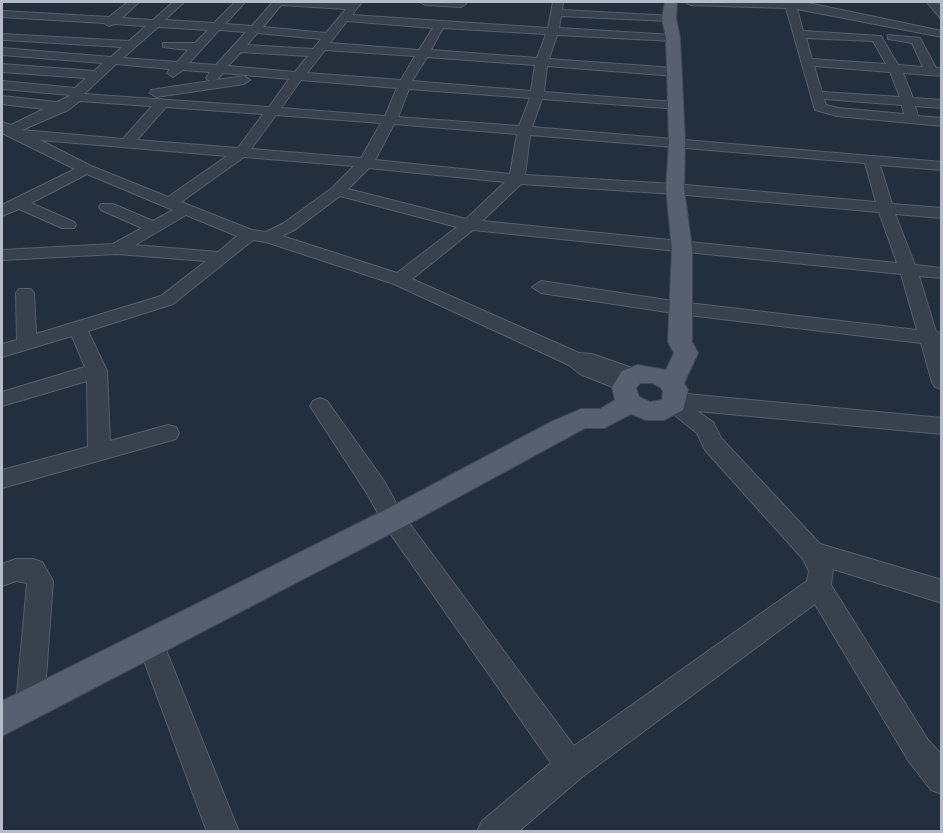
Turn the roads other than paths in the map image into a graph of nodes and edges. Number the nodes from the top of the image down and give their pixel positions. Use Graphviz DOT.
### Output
graph roads {
  1 [pos="12,2"];
  2 [pos="134,2"];
  3 [pos="179,2"];
  4 [pos="240,2"];
  5 [pos="280,2"];
  6 [pos="425,2"];
  7 [pos="671,2"];
  8 [pos="690,2"];
  9 [pos="932,2"];
  10 [pos="461,3"];
  11 [pos="43,6"];
  12 [pos="84,7"];
  13 [pos="557,7"];
  14 [pos="791,7"];
  15 [pos="2,8"];
  16 [pos="829,10"];
  17 [pos="2,14"];
  18 [pos="30,15"];
  19 [pos="941,15"];
  20 [pos="70,18"];
  21 [pos="669,18"];
  22 [pos="113,20"];
  23 [pos="157,22"];
  24 [pos="16,24"];
  25 [pos="445,25"];
  26 [pos="59,27"];
  27 [pos="216,27"];
  28 [pos="337,27"];
  29 [pos="101,29"];
  30 [pos="254,29"];
  31 [pos="554,30"];
  32 [pos="145,32"];
  33 [pos="398,33"];
  34 [pos="799,34"];
  35 [pos="942,34"];
  36 [pos="2,35"];
  37 [pos="673,38"];
  38 [pos="877,38"];
  39 [pos="942,39"];
  40 [pos="916,40"];
  41 [pos="839,43"];
  42 [pos="129,44"];
  43 [pos="167,45"];
  44 [pos="197,47"];
  45 [pos="804,47"];
  46 [pos="236,48"];
  47 [pos="2,51"];
  48 [pos="423,53"];
  49 [pos="113,60"];
  50 [pos="542,62"];
  51 [pos="808,62"];
  52 [pos="180,65"];
  53 [pos="2,68"];
  54 [pos="219,69"];
  55 [pos="895,69"];
  56 [pos="675,72"];
  57 [pos="937,72"];
  58 [pos="96,75"];
  59 [pos="279,75"];
  60 [pos="811,75"];
  61 [pos="298,76"];
  62 [pos="845,78"];
  63 [pos="2,85"];
  64 [pos="207,85"];
  65 [pos="404,85"];
  66 [pos="77,94"];
  67 [pos="816,95"];
  68 [pos="537,96"];
  69 [pos="154,99"];
  70 [pos="2,100"];
  71 [pos="908,102"];
  72 [pos="942,104"];
  73 [pos="675,106"];
  74 [pos="63,107"];
  75 [pos="272,111"];
  76 [pos="390,119"];
  77 [pos="912,119"];
  78 [pos="942,122"];
  79 [pos="524,131"];
  80 [pos="8,132"];
  81 [pos="127,142"];
  82 [pos="677,142"];
  83 [pos="242,152"];
  84 [pos="871,160"];
  85 [pos="366,163"];
  86 [pos="942,166"];
  87 [pos="86,169"];
  88 [pos="517,179"];
  89 [pos="675,189"];
  90 [pos="337,192"];
  91 [pos="19,203"];
  92 [pos="178,206"];
  93 [pos="107,207"];
  94 [pos="885,207"];
  95 [pos="2,211"];
  96 [pos="942,213"];
  97 [pos="68,225"];
  98 [pos="469,225"];
  99 [pos="154,227"];
  100 [pos="249,235"];
  101 [pos="268,237"];
  102 [pos="117,249"];
  103 [pos="682,249"];
  104 [pos="2,255"];
  105 [pos="223,256"];
  106 [pos="908,270"];
  107 [pos="942,273"];
  108 [pos="400,280"];
  109 [pos="541,287"];
  110 [pos="25,293"];
  111 [pos="680,308"];
  112 [pos="78,329"];
  113 [pos="935,338"];
  114 [pos="27,344"];
  115 [pos="2,351"];
  116 [pos="97,371"];
  117 [pos="942,382"];
  118 [pos="628,389"];
  119 [pos="670,395"];
  120 [pos="2,399"];
  121 [pos="320,406"];
  122 [pos="942,426"];
  123 [pos="168,434"];
  124 [pos="99,450"];
  125 [pos="2,479"];
  126 [pos="393,519"];
  127 [pos="812,552"];
  128 [pos="2,575"];
  129 [pos="818,587"];
  130 [pos="942,592"];
  131 [pos="151,644"];
  132 [pos="30,705"];
  133 [pos="2,719"];
  134 [pos="571,766"];
  135 [pos="942,779"];
  136 [pos="223,831"];
  137 [pos="493,831"];
  1 -- 15 [label="street"];
  2 -- 22 [label="street"];
  3 -- 23 [label="street"];
  4 -- 27 [label="street"];
  5 -- 28 [label="street"];
  5 -- 30 [label="street"];
  6 -- 10 [label="street"];
  7 -- 21 [label="main road"];
  8 -- 14 [label="street"];
  9 -- 19 [label="street"];
  10 -- 25 [label="street"];
  11 -- 18 [label="street"];
  12 -- 20 [label="street"];
  13 -- 21 [label="street"];
  13 -- 31 [label="street"];
  14 -- 16 [label="street"];
  14 -- 34 [label="street"];
  16 -- 35 [label="street"];
  16 -- 41 [label="street"];
  17 -- 18 [label="street"];
  18 -- 20 [label="street"];
  18 -- 24 [label="street"];
  20 -- 22 [label="street"];
  20 -- 26 [label="street"];
  21 -- 37 [label="main road"];
  22 -- 23 [label="street"];
  22 -- 29 [label="street"];
  23 -- 27 [label="street"];
  23 -- 32 [label="street"];
  24 -- 26 [label="street"];
  24 -- 36 [label="street"];
  25 -- 28 [label="street"];
  25 -- 31 [label="street"];
  25 -- 48 [label="street"];
  26 -- 29 [label="street"];
  27 -- 30 [label="street"];
  27 -- 44 [label="street"];
  28 -- 30 [label="street"];
  28 -- 33 [label="street"];
  28 -- 46 [label="street"];
  28 -- 48 [label="street"];
  28 -- 61 [label="street"];
  29 -- 32 [label="street"];
  30 -- 46 [label="street"];
  31 -- 37 [label="street"];
  31 -- 50 [label="street"];
  32 -- 42 [label="street"];
  34 -- 41 [label="street"];
  34 -- 45 [label="street"];
  36 -- 42 [label="street"];
  37 -- 56 [label="main road"];
  38 -- 40 [label="street"];
  38 -- 41 [label="street"];
  38 -- 55 [label="street"];
  39 -- 40 [label="street"];
  40 -- 57 [label="street"];
  41 -- 45 [label="street"];
  42 -- 49 [label="street"];
  43 -- 44 [label="street"];
  44 -- 52 [label="street"];
  45 -- 51 [label="street"];
  46 -- 54 [label="street"];
  47 -- 49 [label="street"];
  48 -- 50 [label="street"];
  48 -- 65 [label="street"];
  49 -- 52 [label="street"];
  49 -- 58 [label="street"];
  50 -- 56 [label="street"];
  50 -- 68 [label="street"];
  51 -- 55 [label="street"];
  51 -- 60 [label="street"];
  52 -- 54 [label="street"];
  52 -- 69 [label="street"];
  53 -- 58 [label="street"];
  54 -- 59 [label="street"];
  54 -- 64 [label="street"];
  55 -- 57 [label="street"];
  55 -- 71 [label="street"];
  56 -- 73 [label="main road"];
  58 -- 66 [label="street"];
  59 -- 61 [label="street"];
  59 -- 64 [label="street"];
  60 -- 62 [label="street"];
  60 -- 67 [label="street"];
  61 -- 65 [label="street"];
  61 -- 75 [label="street"];
  63 -- 66 [label="street"];
  64 -- 69 [label="street"];
  65 -- 68 [label="street"];
  65 -- 76 [label="street"];
  66 -- 69 [label="street"];
  66 -- 74 [label="street"];
  67 -- 71 [label="street"];
  67 -- 77 [label="street"];
  68 -- 73 [label="street"];
  68 -- 79 [label="street"];
  69 -- 75 [label="street"];
  69 -- 81 [label="street"];
  70 -- 74 [label="street"];
  71 -- 72 [label="street"];
  71 -- 77 [label="street"];
  73 -- 82 [label="main road"];
  74 -- 80 [label="street"];
  75 -- 76 [label="street"];
  75 -- 83 [label="street"];
  76 -- 79 [label="street"];
  76 -- 85 [label="street"];
  77 -- 78 [label="street"];
  79 -- 82 [label="street"];
  79 -- 88 [label="street"];
  80 -- 81 [label="street"];
  80 -- 87 [label="street"];
  81 -- 83 [label="street"];
  82 -- 84 [label="street"];
  82 -- 89 [label="main road"];
  83 -- 85 [label="street"];
  83 -- 92 [label="street"];
  84 -- 86 [label="street"];
  84 -- 94 [label="street"];
  85 -- 88 [label="street"];
  85 -- 90 [label="street"];
  87 -- 91 [label="street"];
  87 -- 92 [label="street"];
  88 -- 89 [label="street"];
  88 -- 98 [label="street"];
  89 -- 94 [label="street"];
  89 -- 103 [label="main road"];
  90 -- 98 [label="street"];
  90 -- 101 [label="street"];
  91 -- 95 [label="street"];
  91 -- 97 [label="street"];
  92 -- 99 [label="street"];
  92 -- 100 [label="street"];
  93 -- 99 [label="street"];
  94 -- 96 [label="street"];
  94 -- 106 [label="street"];
  98 -- 103 [label="street"];
  98 -- 108 [label="street"];
  99 -- 102 [label="street"];
  100 -- 101 [label="street"];
  100 -- 105 [label="street"];
  101 -- 108 [label="street"];
  102 -- 104 [label="street"];
  102 -- 105 [label="street"];
  103 -- 106 [label="street"];
  103 -- 111 [label="main road"];
  105 -- 112 [label="street"];
  106 -- 107 [label="street"];
  106 -- 113 [label="street"];
  108 -- 118 [label="street"];
  109 -- 111 [label="street"];
  110 -- 114 [label="street"];
  111 -- 113 [label="street"];
  111 -- 119 [label="main road"];
  112 -- 114 [label="street"];
  112 -- 116 [label="street"];
  113 -- 117 [label="street"];
  114 -- 115 [label="street"];
  116 -- 120 [label="street"];
  116 -- 124 [label="street"];
  118 -- 119 [label="main road"];
  118 -- 119 [label="main road"];
  118 -- 126 [label="main road"];
  119 -- 122 [label="street"];
  119 -- 127 [label="street"];
  121 -- 126 [label="street"];
  123 -- 124 [label="street"];
  124 -- 125 [label="street"];
  126 -- 131 [label="main road"];
  126 -- 134 [label="street"];
  127 -- 129 [label="street"];
  127 -- 130 [label="street"];
  128 -- 132 [label="street"];
  129 -- 134 [label="street"];
  129 -- 135 [label="street"];
  131 -- 132 [label="main road"];
  131 -- 136 [label="street"];
  132 -- 133 [label="main road"];
  134 -- 137 [label="street"];
}
